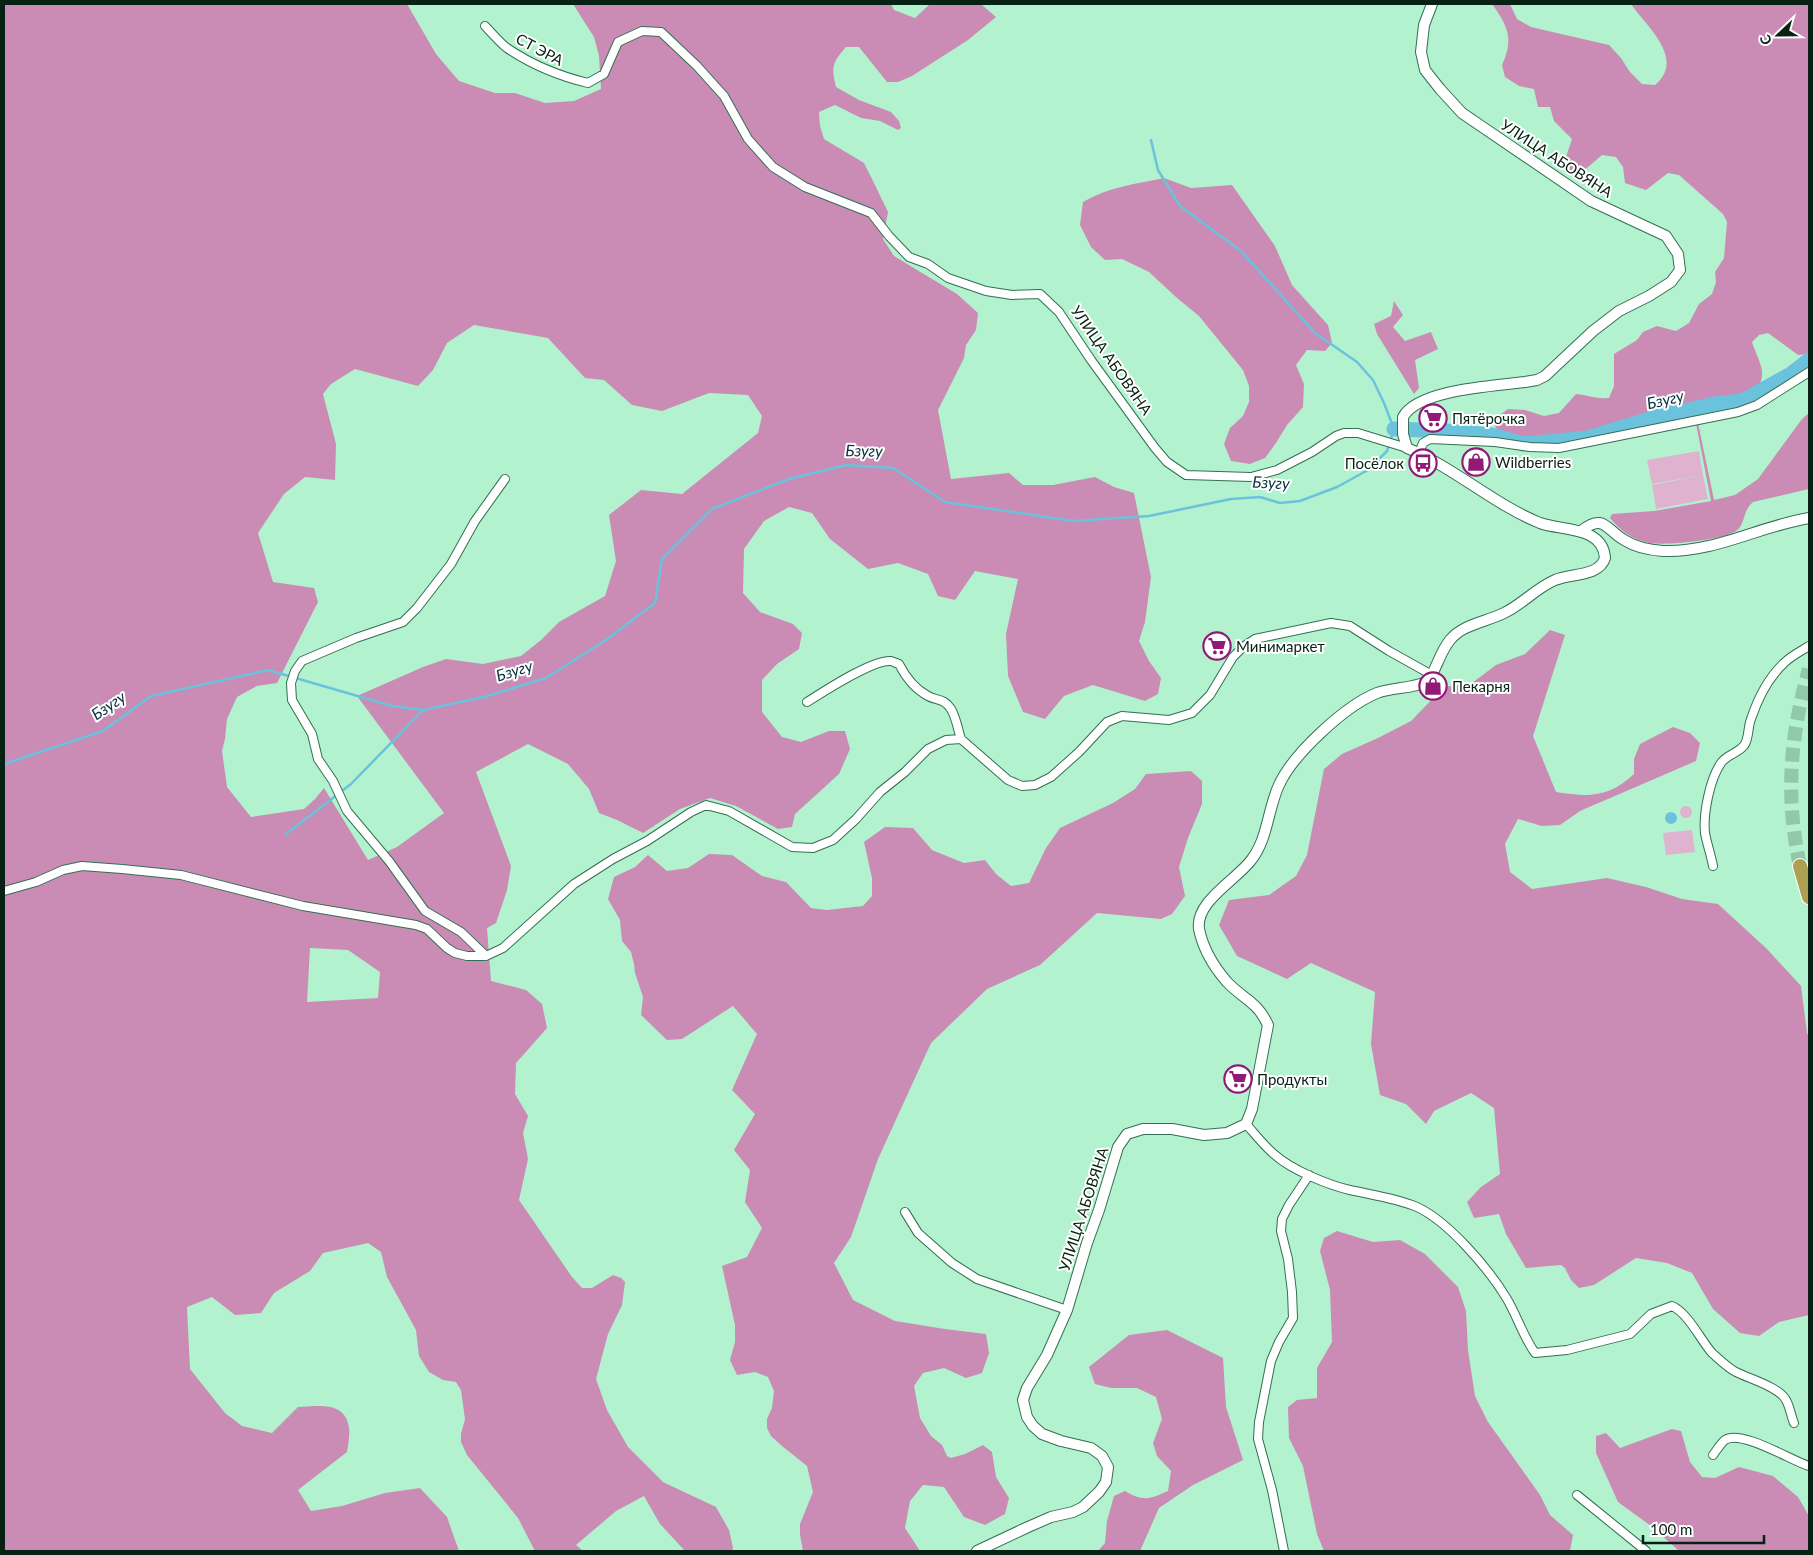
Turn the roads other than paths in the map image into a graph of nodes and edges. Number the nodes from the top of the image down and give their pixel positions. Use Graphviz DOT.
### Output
graph roads {
  1 [pos="1432,4"];
  2 [pos="485,26"];
  3 [pos="588,82"];
  4 [pos="1809,372"];
  5 [pos="1407,448"];
  6 [pos="1419,453"];
  7 [pos="505,479"];
  8 [pos="1809,518"];
  9 [pos="1581,531"];
  10 [pos="1809,646"];
  11 [pos="1432,674"];
  12 [pos="807,702"];
  13 [pos="961,739"];
  14 [pos="1713,866"];
  15 [pos="1800,866"];
  16 [pos="4,891"];
  17 [pos="1809,897"];
  18 [pos="486,956"];
  19 [pos="1246,1124"];
  20 [pos="1309,1175"];
  21 [pos="905,1212"];
  22 [pos="1067,1310"];
  23 [pos="1794,1422"];
  24 [pos="1713,1455"];
  25 [pos="1809,1466"];
  26 [pos="1577,1495"];
  27 [pos="977,1551"];
  28 [pos="1284,1551"];
  29 [pos="1646,1551"];
  1 -- 5 [label="street, УЛИЦА АБОВЯНА"];
  2 -- 3 [label="street, СТ ЭРА"];
  3 -- 5 [label="street, УЛИЦА АБОВЯНА"];
  4 -- 6 [label="street"];
  5 -- 6 [label="street, УЛИЦА АБОВЯНА"];
  6 -- 9 [label="street, УЛИЦА АБОВЯНА"];
  7 -- 18 [label="street"];
  8 -- 9 [label="street, УЛИЦА АБОВЯНА"];
  9 -- 11 [label="street, УЛИЦА АБОВЯНА"];
  10 -- 14 [label="street"];
  11 -- 13 [label="street"];
  11 -- 19 [label="street"];
  12 -- 13 [label="street"];
  13 -- 18 [label="street"];
  15 -- 17 [label="highway"];
  16 -- 18 [label="street"];
  19 -- 20 [label="street"];
  19 -- 22 [label="street, УЛИЦА АБОВЯНА"];
  20 -- 23 [label="street"];
  20 -- 28 [label="street"];
  21 -- 22 [label="street"];
  22 -- 27 [label="street, УЛИЦА АБОВЯНА"];
  24 -- 25 [label="street"];
  26 -- 29 [label="street"];
}
